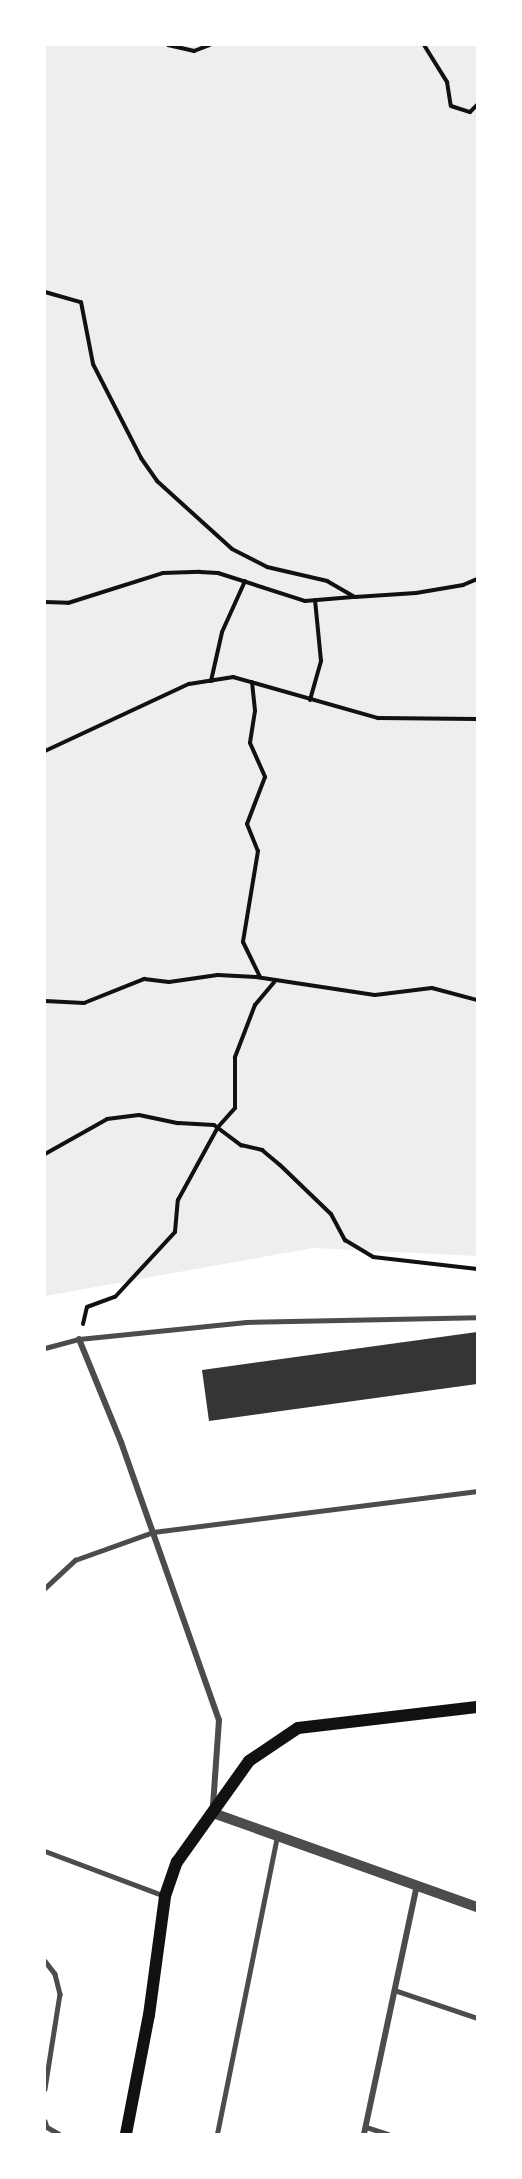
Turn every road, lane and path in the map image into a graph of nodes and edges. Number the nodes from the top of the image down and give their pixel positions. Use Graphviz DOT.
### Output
graph roads {
  1 [pos="168,45"];
  2 [pos="210,45"];
  3 [pos="424,45"];
  4 [pos="477,105"];
  5 [pos="45,292"];
  6 [pos="477,579"];
  7 [pos="244,581"];
  8 [pos="355,597"];
  9 [pos="315,600"];
  10 [pos="45,602"];
  11 [pos="211,681"];
  12 [pos="252,681"];
  13 [pos="310,700"];
  14 [pos="477,718"];
  15 [pos="45,751"];
  16 [pos="256,977"];
  17 [pos="274,982"];
  18 [pos="477,1000"];
  19 [pos="45,1001"];
  20 [pos="218,1127"];
  21 [pos="45,1154"];
  22 [pos="477,1269"];
  23 [pos="477,1317"];
  24 [pos="79,1339"];
  25 [pos="45,1348"];
  26 [pos="477,1491"];
  27 [pos="153,1532"];
  28 [pos="45,1587"];
  29 [pos="477,1707"];
  30 [pos="213,1813"];
  31 [pos="277,1836"];
  32 [pos="45,1851"];
  33 [pos="417,1886"];
  34 [pos="165,1896"];
  35 [pos="477,1907"];
  36 [pos="45,1961"];
  37 [pos="394,1990"];
  38 [pos="477,2018"];
  39 [pos="45,2089"];
  40 [pos="45,2121"];
  41 [pos="365,2131"];
  42 [pos="59,2134"];
  43 [pos="126,2134"];
  44 [pos="218,2134"];
  45 [pos="388,2134"];
  1 -- 2 [label="path"];
  3 -- 4 [label="path"];
  5 -- 8 [label="path"];
  6 -- 8 [label="path"];
  7 -- 9 [label="path"];
  7 -- 10 [label="path"];
  7 -- 11 [label="path"];
  8 -- 9 [label="path"];
  9 -- 13 [label="path"];
  11 -- 12 [label="path"];
  11 -- 15 [label="path"];
  12 -- 13 [label="path"];
  12 -- 16 [label="path"];
  13 -- 14 [label="path"];
  16 -- 17 [label="path"];
  16 -- 19 [label="path"];
  17 -- 18 [label="path"];
  17 -- 20 [label="path"];
  20 -- 21 [label="path"];
  20 -- 22 [label="path"];
  20 -- 24 [label="path"];
  23 -- 24 [label="lane"];
  24 -- 25 [label="lane"];
  24 -- 27 [label="street"];
  26 -- 27 [label="lane"];
  27 -- 28 [label="lane"];
  27 -- 30 [label="street"];
  29 -- 30 [label="main road"];
  30 -- 31 [label="street"];
  30 -- 34 [label="main road"];
  31 -- 33 [label="street"];
  31 -- 44 [label="lane"];
  32 -- 34 [label="lane"];
  33 -- 35 [label="street"];
  33 -- 37 [label="street"];
  34 -- 43 [label="main road"];
  36 -- 39 [label="lane"];
  37 -- 38 [label="lane"];
  37 -- 41 [label="street"];
  40 -- 42 [label="lane"];
  41 -- 45 [label="lane"];
}
